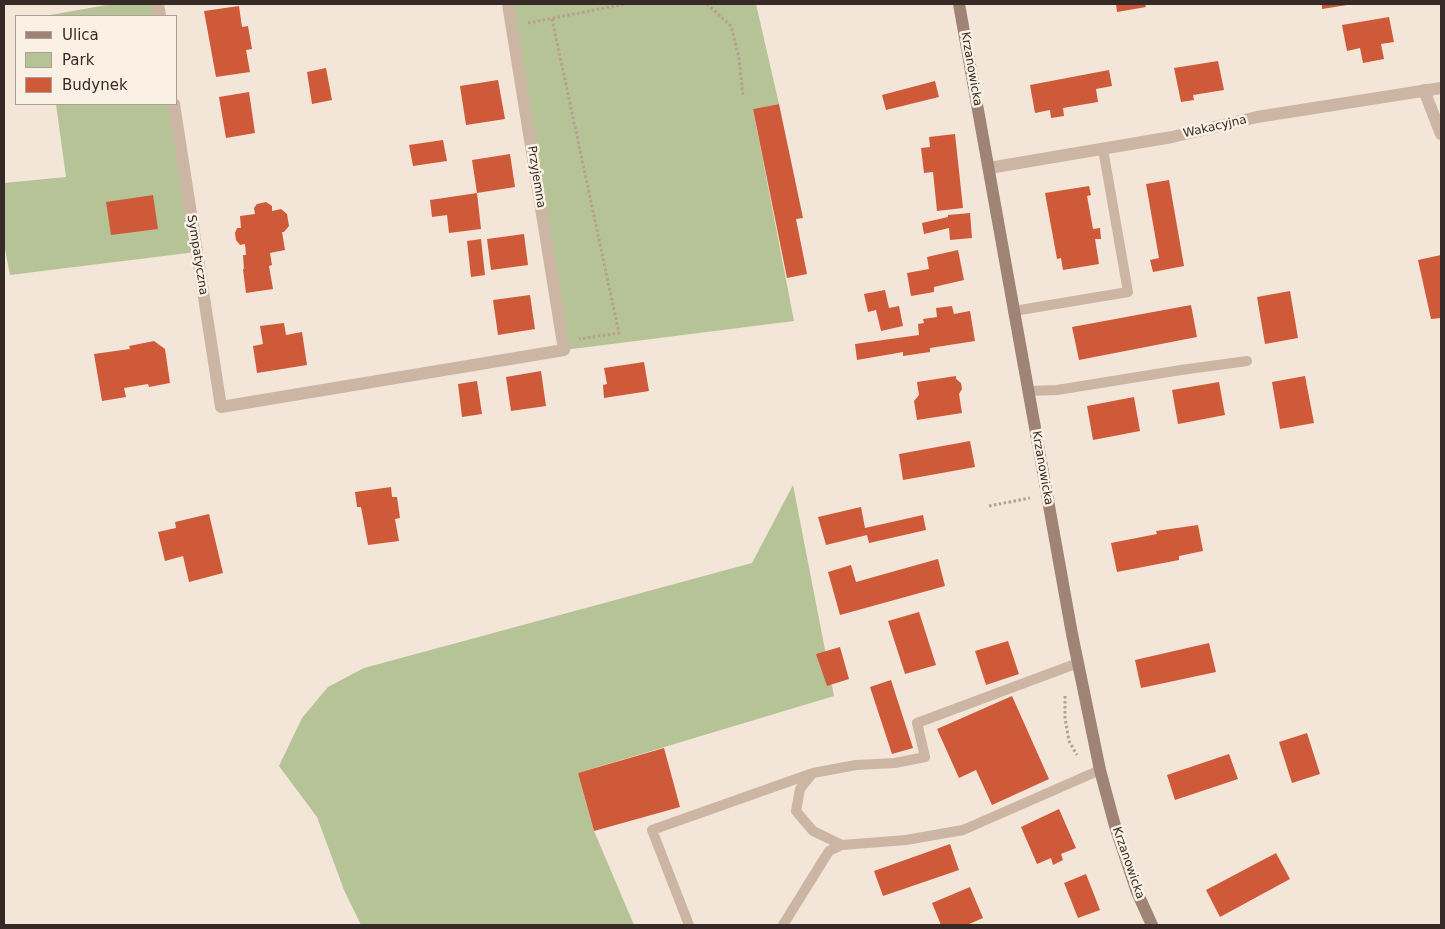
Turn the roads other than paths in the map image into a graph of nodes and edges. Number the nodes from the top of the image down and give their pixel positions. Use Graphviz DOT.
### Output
graph roads {
  1 [pos="508,4"];
  2 [pos="958,4"];
  3 [pos="1441,88"];
  4 [pos="1424,90"];
  5 [pos="174,105"];
  6 [pos="1441,134"];
  7 [pos="1104,148"];
  8 [pos="989,168"];
  9 [pos="1014,312"];
  10 [pos="1247,361"];
  11 [pos="1028,391"];
  12 [pos="221,407"];
  13 [pos="1078,663"];
  14 [pos="1100,770"];
  15 [pos="813,773"];
  16 [pos="842,845"];
  17 [pos="690,925"];
  18 [pos="783,925"];
  19 [pos="1152,925"];
  1 -- 12 [label="street, Przyjemna"];
  2 -- 8 [label="street, Krzanowicka"];
  3 -- 4 [label="street, Wakacyjna"];
  4 -- 6 [label="street"];
  4 -- 7 [label="street, Wakacyjna"];
  5 -- 12 [label="street, Sympatyczna"];
  7 -- 8 [label="street, Wakacyjna"];
  7 -- 9 [label="lane"];
  8 -- 9 [label="street, Krzanowicka"];
  9 -- 11 [label="street, Krzanowicka"];
  10 -- 11 [label="lane"];
  11 -- 13 [label="street, Krzanowicka"];
  13 -- 14 [label="street, Krzanowicka"];
  13 -- 15 [label="lane"];
  14 -- 16 [label="lane"];
  14 -- 19 [label="street, Krzanowicka"];
  15 -- 16 [label="lane"];
  15 -- 17 [label="lane"];
  16 -- 18 [label="lane"];
}
